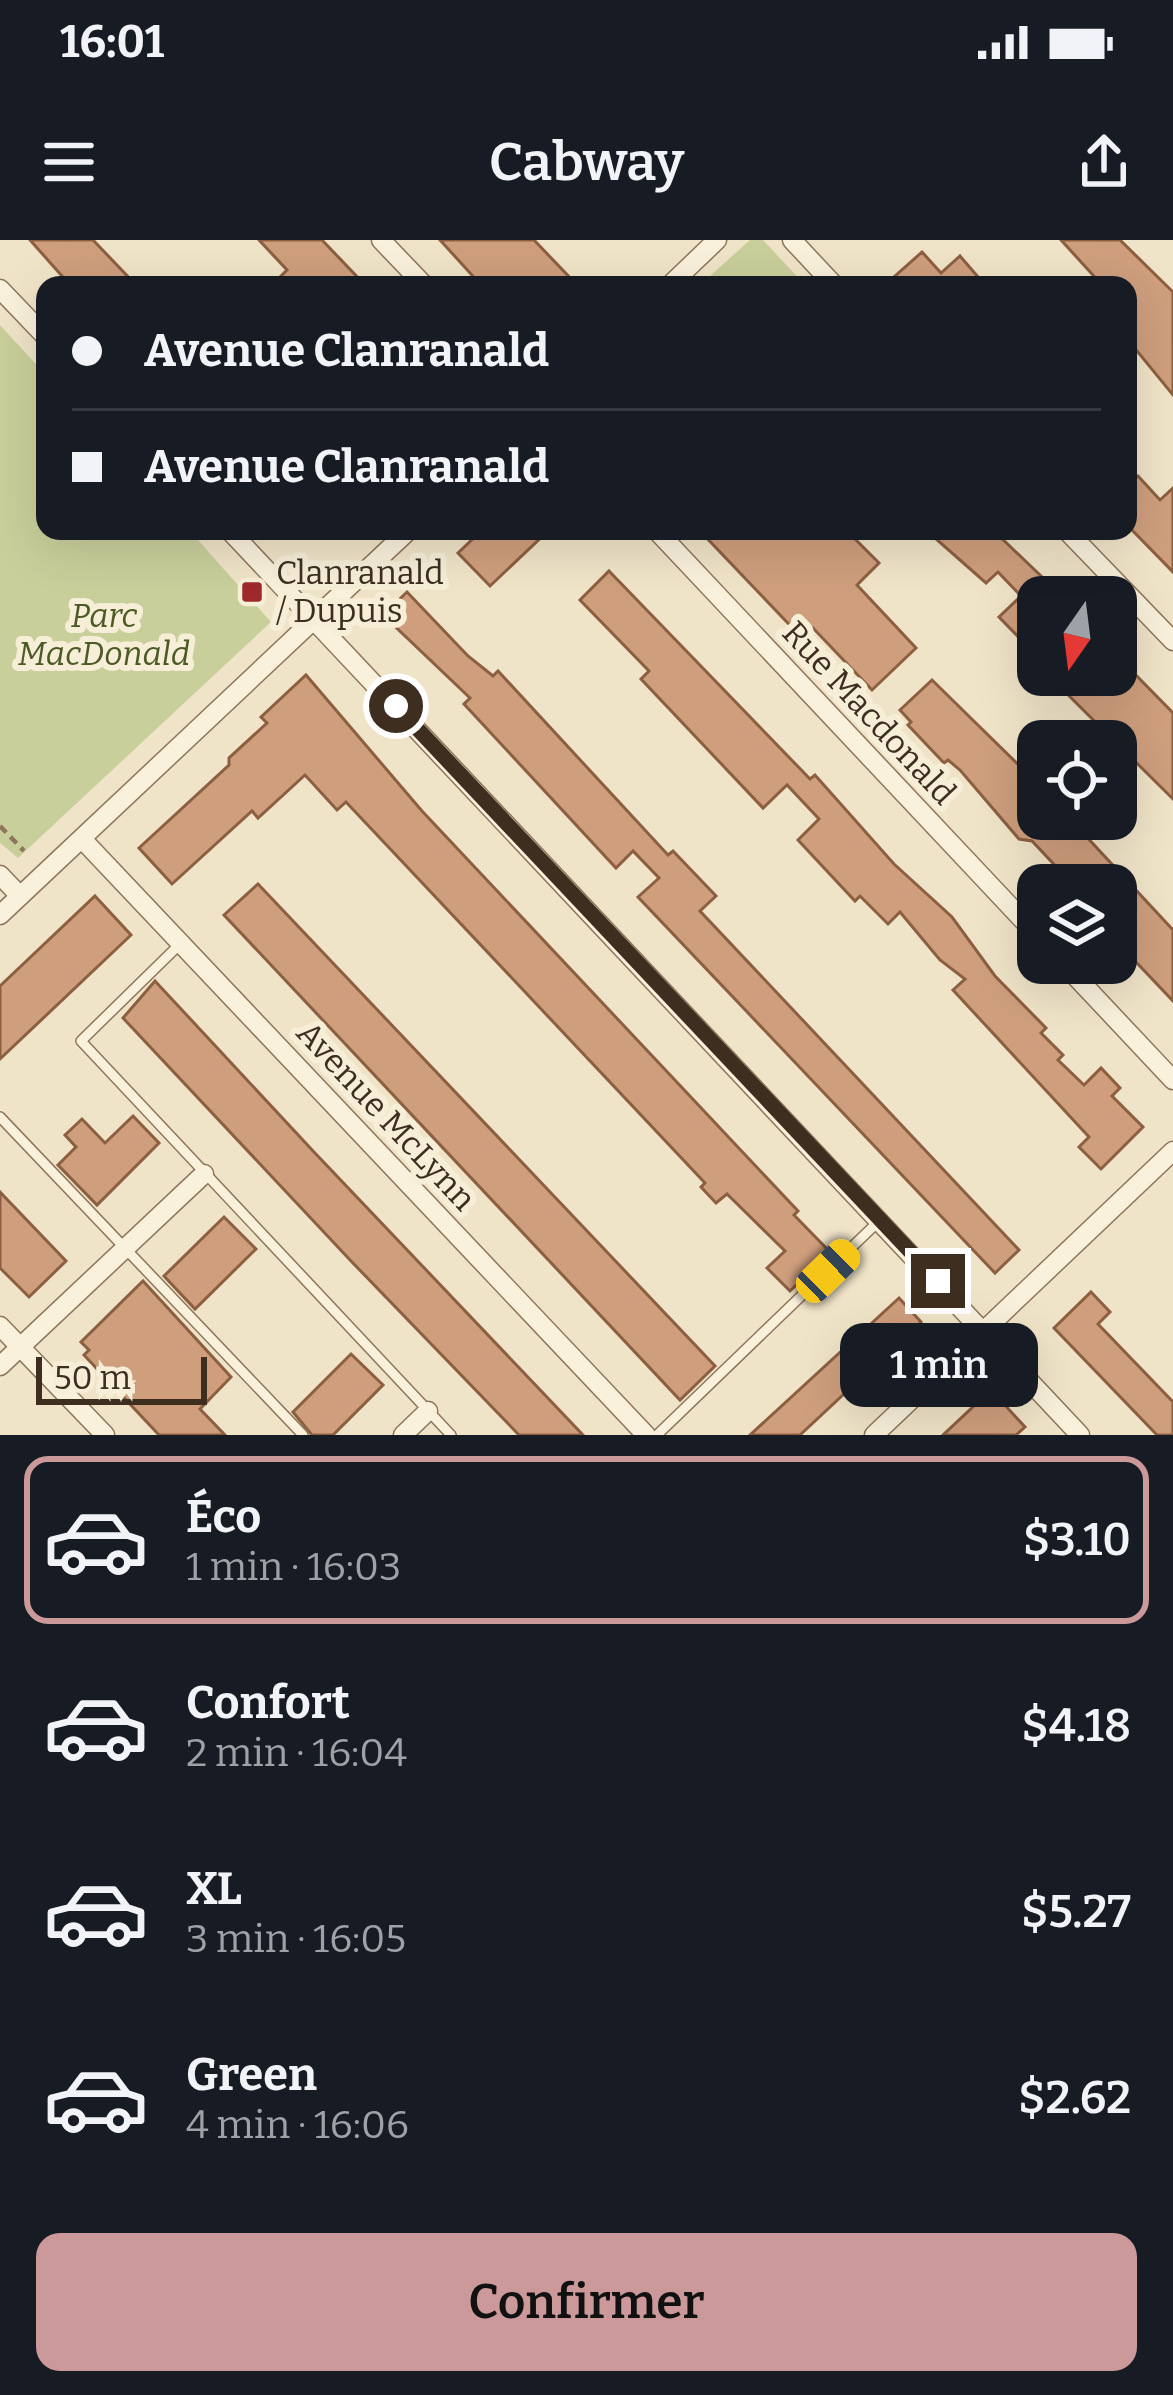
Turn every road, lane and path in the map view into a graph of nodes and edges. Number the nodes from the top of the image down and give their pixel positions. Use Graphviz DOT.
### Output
graph roads {
  1 [pos="381,240"];
  2 [pos="717,240"];
  3 [pos="792,240"];
  4 [pos="415,276"];
  5 [pos="679,276"];
  6 [pos="826,276"];
  7 [pos="0,290"];
  8 [pos="36,327"];
  9 [pos="238,540"];
  10 [pos="398,540"];
  11 [pos="665,540"];
  12 [pos="1076,540"];
  13 [pos="313,620"];
  14 [pos="1173,641"];
  15 [pos="0,826"];
  16 [pos="82,839"];
  17 [pos="24,851"];
  18 [pos="0,875"];
  19 [pos="20,896"];
  20 [pos="1017,914"];
  21 [pos="0,915"];
  22 [pos="181,943"];
  23 [pos="1083,984"];
  24 [pos="1173,1080"];
  25 [pos="0,1118"];
  26 [pos="1173,1150"];
  27 [pos="204,1174"];
  28 [pos="880,1220"];
  29 [pos="125,1248"];
  30 [pos="0,1326"];
  31 [pos="984,1330"];
  32 [pos="20,1347"];
  33 [pos="0,1366"];
  34 [pos="428,1411"];
  35 [pos="105,1435"];
  36 [pos="303,1435"];
  37 [pos="403,1435"];
  38 [pos="451,1435"];
  39 [pos="646,1435"];
  40 [pos="657,1435"];
  41 [pos="874,1435"];
  42 [pos="1080,1435"];
  1 -- 4 [label="street"];
  2 -- 5 [label="street"];
  3 -- 6 [label="street"];
  7 -- 8 [label="street"];
  9 -- 13 [label="street"];
  10 -- 13 [label="street"];
  11 -- 20 [label="street, Rue Macdonald"];
  12 -- 14 [label="street"];
  13 -- 16 [label="street"];
  13 -- 28 [label="street"];
  15 -- 17 [label="path"];
  16 -- 19 [label="street"];
  16 -- 22 [label="street, Avenue McLynn"];
  18 -- 19 [label="street"];
  19 -- 21 [label="street"];
  22 -- 27 [label="lane"];
  22 -- 39 [label="street, Avenue McLynn"];
  23 -- 24 [label="street"];
  25 -- 29 [label="lane"];
  26 -- 31 [label="street"];
  27 -- 29 [label="street"];
  27 -- 34 [label="lane"];
  28 -- 31 [label="street"];
  28 -- 40 [label="lane"];
  29 -- 32 [label="street"];
  29 -- 36 [label="lane"];
  30 -- 32 [label="street"];
  31 -- 41 [label="street"];
  31 -- 42 [label="street"];
  32 -- 33 [label="street"];
  32 -- 35 [label="street"];
  34 -- 37 [label="street"];
  34 -- 38 [label="lane"];
}
